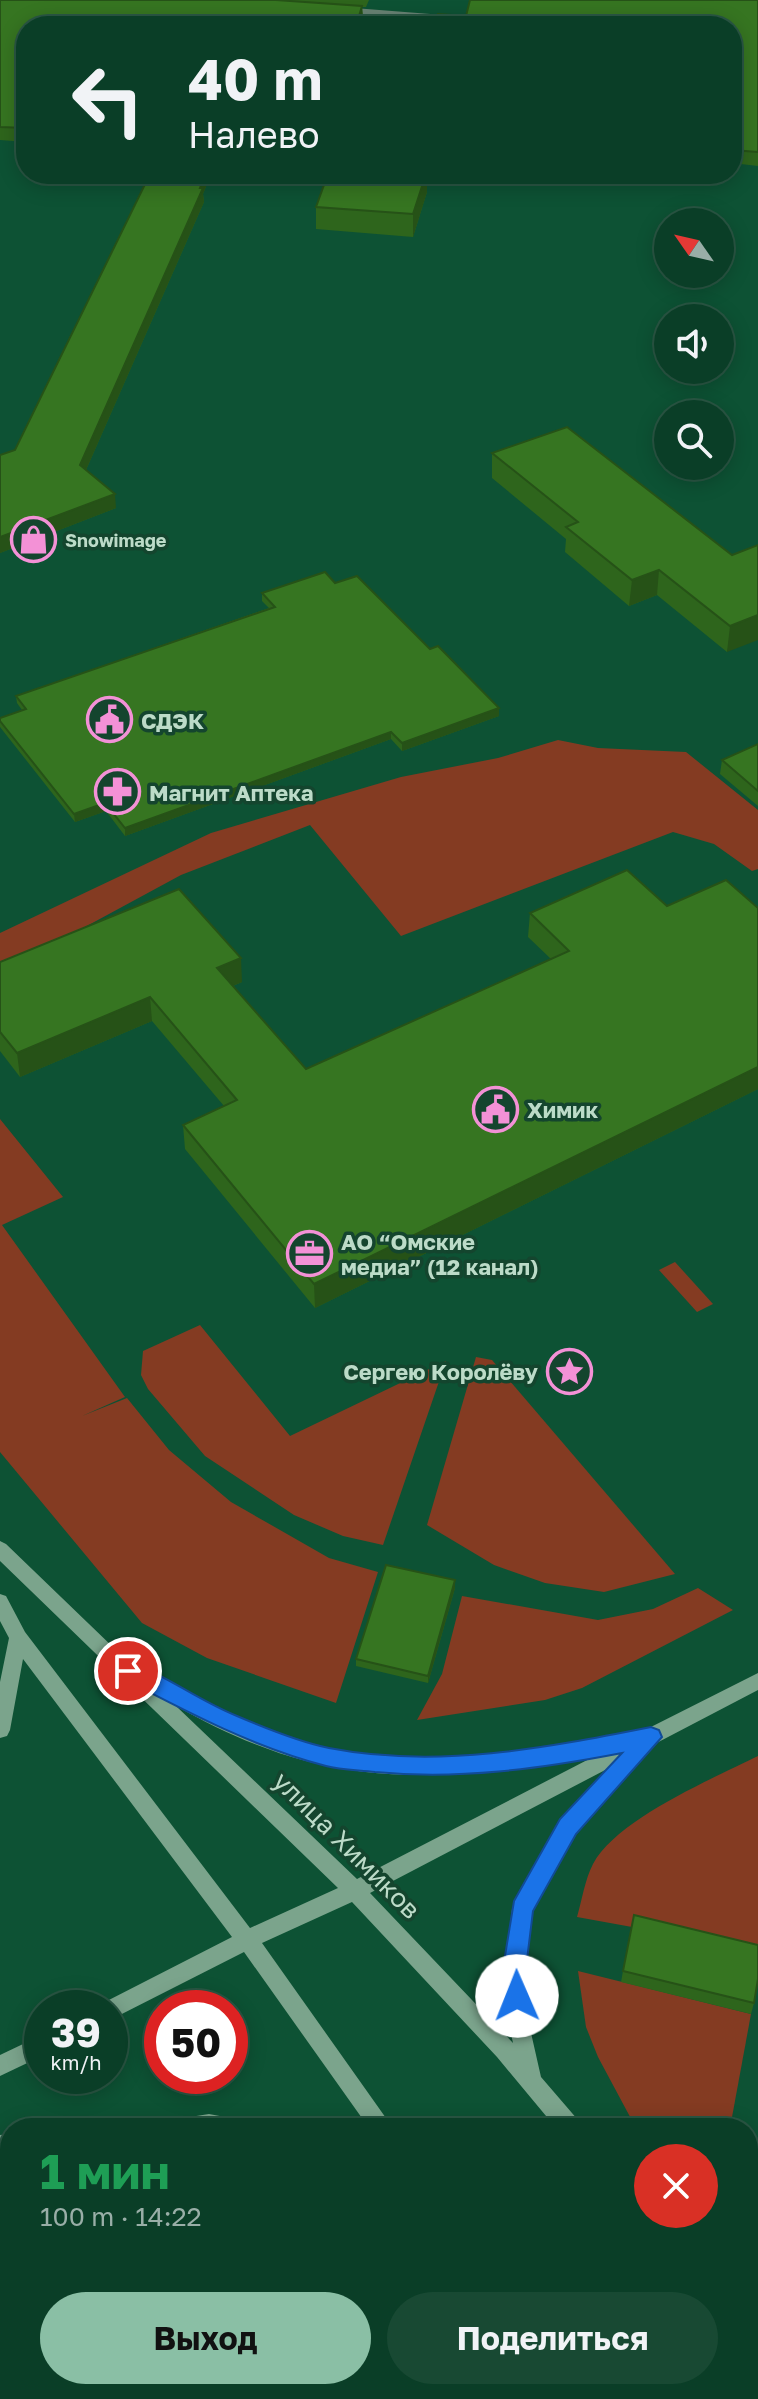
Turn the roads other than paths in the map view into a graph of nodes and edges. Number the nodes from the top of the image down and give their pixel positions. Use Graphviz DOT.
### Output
graph roads {
  1 [pos="333,9"];
  2 [pos="419,16"];
  3 [pos="0,1549"];
  4 [pos="0,1602"];
  5 [pos="18,1638"];
  6 [pos="128,1671"];
  7 [pos="758,1681"];
  8 [pos="0,1730"];
  9 [pos="651,1737"];
  10 [pos="356,1890"];
  11 [pos="247,1940"];
  12 [pos="128,2001"];
  13 [pos="24,2054"];
  14 [pos="0,2066"];
  15 [pos="531,2079"];
  16 [pos="375,2118"];
  17 [pos="562,2118"];
  1 -- 2 [label="street"];
  3 -- 6 [label="main road, улица Химиков"];
  4 -- 5 [label="main road"];
  5 -- 8 [label="main road"];
  5 -- 11 [label="main road"];
  6 -- 9 [label="main road"];
  6 -- 10 [label="main road, улица Химиков"];
  7 -- 9 [label="main road"];
  9 -- 10 [label="main road"];
  9 -- 15 [label="main road"];
  10 -- 11 [label="main road"];
  10 -- 15 [label="main road, улица Химиков"];
  11 -- 12 [label="main road"];
  11 -- 16 [label="main road"];
  13 -- 14 [label="main road"];
  15 -- 17 [label="main road, улица Химиков"];
}
